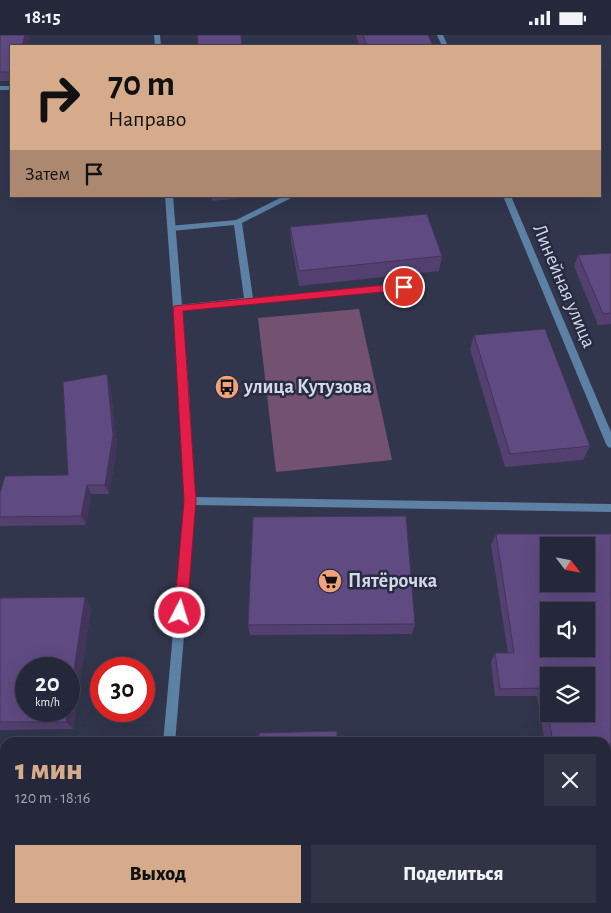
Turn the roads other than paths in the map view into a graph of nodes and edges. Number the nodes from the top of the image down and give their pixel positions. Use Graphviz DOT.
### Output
graph roads {
  1 [pos="170,197"];
  2 [pos="289,197"];
  3 [pos="508,197"];
  4 [pos="238,222"];
  5 [pos="172,228"];
  6 [pos="404,287"];
  7 [pos="249,301"];
  8 [pos="178,308"];
  9 [pos="611,444"];
  10 [pos="190,501"];
  11 [pos="611,508"];
  12 [pos="170,737"];
  1 -- 5 [label="street"];
  2 -- 4 [label="street"];
  3 -- 9 [label="street, Линейная улица"];
  4 -- 5 [label="street"];
  4 -- 7 [label="street"];
  5 -- 8 [label="street"];
  6 -- 7 [label="street"];
  7 -- 8 [label="street"];
  8 -- 10 [label="street"];
  10 -- 11 [label="street"];
  10 -- 12 [label="street"];
}
